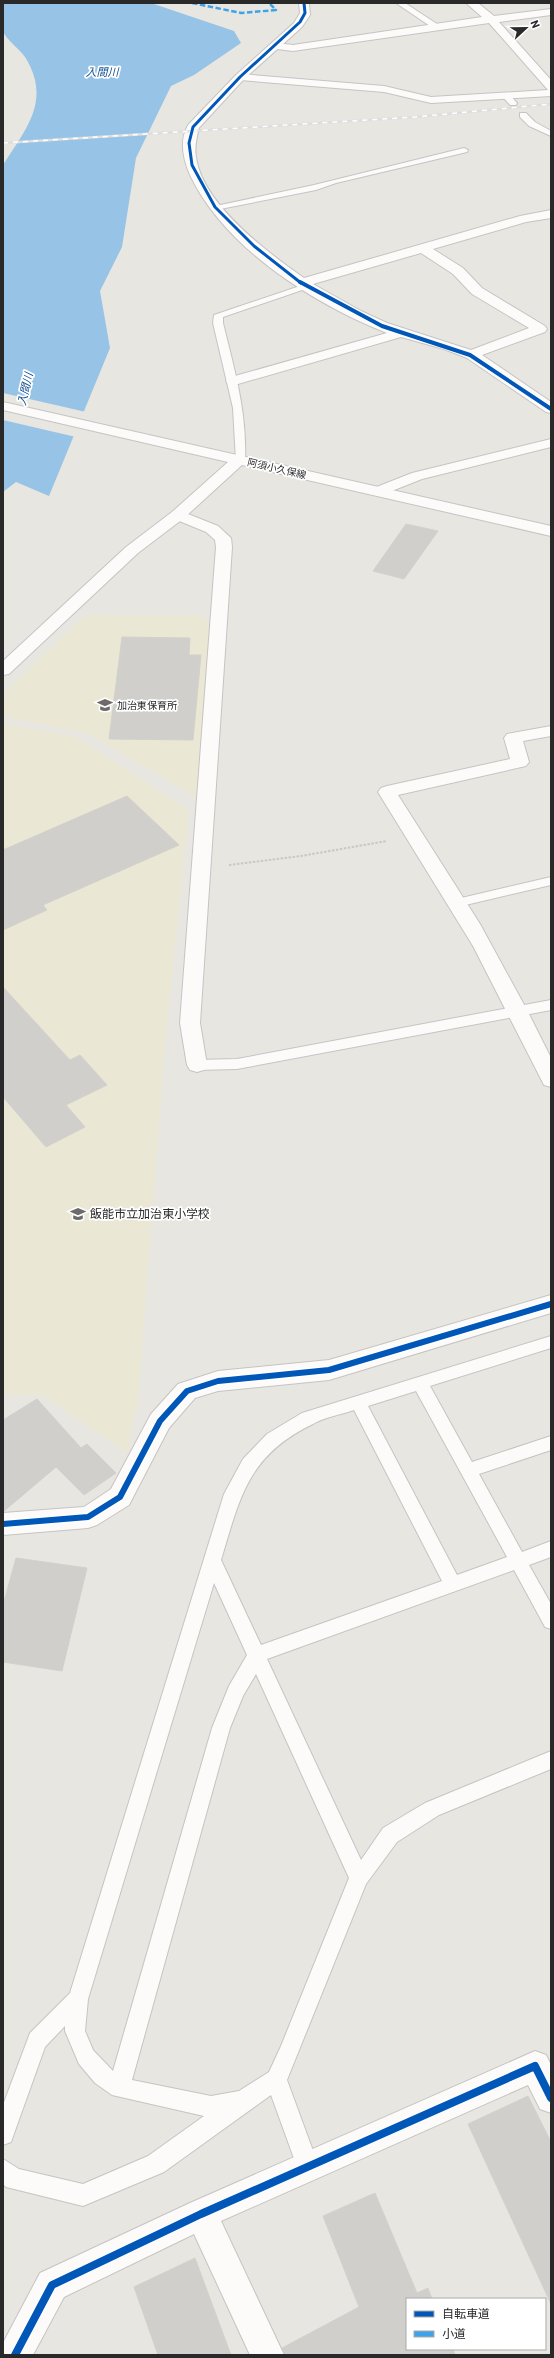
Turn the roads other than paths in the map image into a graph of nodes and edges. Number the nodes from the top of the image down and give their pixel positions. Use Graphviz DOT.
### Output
graph roads {
  1 [pos="304,3"];
  2 [pos="400,3"];
  3 [pos="471,3"];
  4 [pos="540,3"];
  5 [pos="551,12"];
  6 [pos="491,19"];
  7 [pos="436,26"];
  8 [pos="277,46"];
  9 [pos="240,77"];
  10 [pos="551,87"];
  11 [pos="551,93"];
  12 [pos="523,115"];
  13 [pos="551,134"];
  14 [pos="464,150"];
  15 [pos="215,207"];
  16 [pos="551,214"];
  17 [pos="424,249"];
  18 [pos="303,285"];
  19 [pos="545,331"];
  20 [pos="400,333"];
  21 [pos="470,355"];
  22 [pos="233,381"];
  23 [pos="3,406"];
  24 [pos="551,409"];
  25 [pos="551,443"];
  26 [pos="240,460"];
  27 [pos="379,491"];
  28 [pos="178,515"];
  29 [pos="551,531"];
  30 [pos="3,670"];
  31 [pos="551,731"];
  32 [pos="551,881"];
  33 [pos="457,902"];
  34 [pos="551,1005"];
  35 [pos="519,1012"];
  36 [pos="197,1065"];
  37 [pos="551,1080"];
  38 [pos="551,1304"];
  39 [pos="551,1342"];
  40 [pos="420,1383"];
  41 [pos="358,1403"];
  42 [pos="551,1443"];
  43 [pos="468,1470"];
  44 [pos="3,1524"];
  45 [pos="551,1550"];
  46 [pos="213,1561"];
  47 [pos="518,1561"];
  48 [pos="453,1584"];
  49 [pos="551,1621"];
  50 [pos="257,1655"];
  51 [pos="551,1760"];
  52 [pos="359,1878"];
  53 [pos="78,1999"];
  54 [pos="543,2063"];
  55 [pos="276,2079"];
  56 [pos="119,2088"];
  57 [pos="551,2098"];
  58 [pos="243,2101"];
  59 [pos="3,2134"];
  60 [pos="308,2167"];
  61 [pos="3,2170"];
  62 [pos="201,2214"];
  63 [pos="15,2355"];
  64 [pos="267,2355"];
  1 -- 8 [label="street"];
  2 -- 7 [label="lane"];
  3 -- 6 [label="street"];
  4 -- 5 [label="street"];
  5 -- 6 [label="street"];
  6 -- 7 [label="street"];
  6 -- 10 [label="street"];
  7 -- 8 [label="street"];
  8 -- 9 [label="street"];
  9 -- 11 [label="street"];
  9 -- 15 [label="street"];
  12 -- 13 [label="lane"];
  14 -- 15 [label="lane"];
  15 -- 18 [label="street"];
  16 -- 17 [label="street"];
  17 -- 18 [label="street"];
  17 -- 19 [label="street"];
  18 -- 20 [label="street"];
  18 -- 22 [label="lane"];
  19 -- 21 [label="street"];
  20 -- 21 [label="street"];
  20 -- 22 [label="street"];
  21 -- 24 [label="street"];
  22 -- 26 [label="lane"];
  23 -- 26 [label="street, 阿須小久保線"];
  25 -- 27 [label="street"];
  26 -- 27 [label="street, 阿須小久保線"];
  26 -- 28 [label="street"];
  27 -- 29 [label="street, 阿須小久保線"];
  28 -- 30 [label="street"];
  28 -- 36 [label="street"];
  31 -- 33 [label="street"];
  32 -- 33 [label="lane"];
  33 -- 35 [label="street"];
  34 -- 35 [label="lane"];
  35 -- 36 [label="lane"];
  35 -- 37 [label="street"];
  38 -- 44 [label="street"];
  39 -- 40 [label="lane"];
  40 -- 41 [label="lane"];
  40 -- 43 [label="lane"];
  41 -- 46 [label="lane"];
  41 -- 48 [label="lane"];
  42 -- 43 [label="lane"];
  43 -- 47 [label="lane"];
  45 -- 47 [label="lane"];
  46 -- 50 [label="lane"];
  46 -- 53 [label="lane"];
  47 -- 48 [label="lane"];
  47 -- 49 [label="lane"];
  48 -- 50 [label="lane"];
  50 -- 52 [label="lane"];
  50 -- 56 [label="lane"];
  51 -- 52 [label="lane"];
  52 -- 55 [label="lane"];
  53 -- 56 [label="lane"];
  53 -- 59 [label="lane"];
  54 -- 57 [label="street"];
  54 -- 60 [label="street"];
  55 -- 58 [label="lane"];
  55 -- 60 [label="lane"];
  56 -- 58 [label="lane"];
  58 -- 61 [label="lane"];
  60 -- 62 [label="street"];
  62 -- 63 [label="street"];
  62 -- 64 [label="street"];
}
